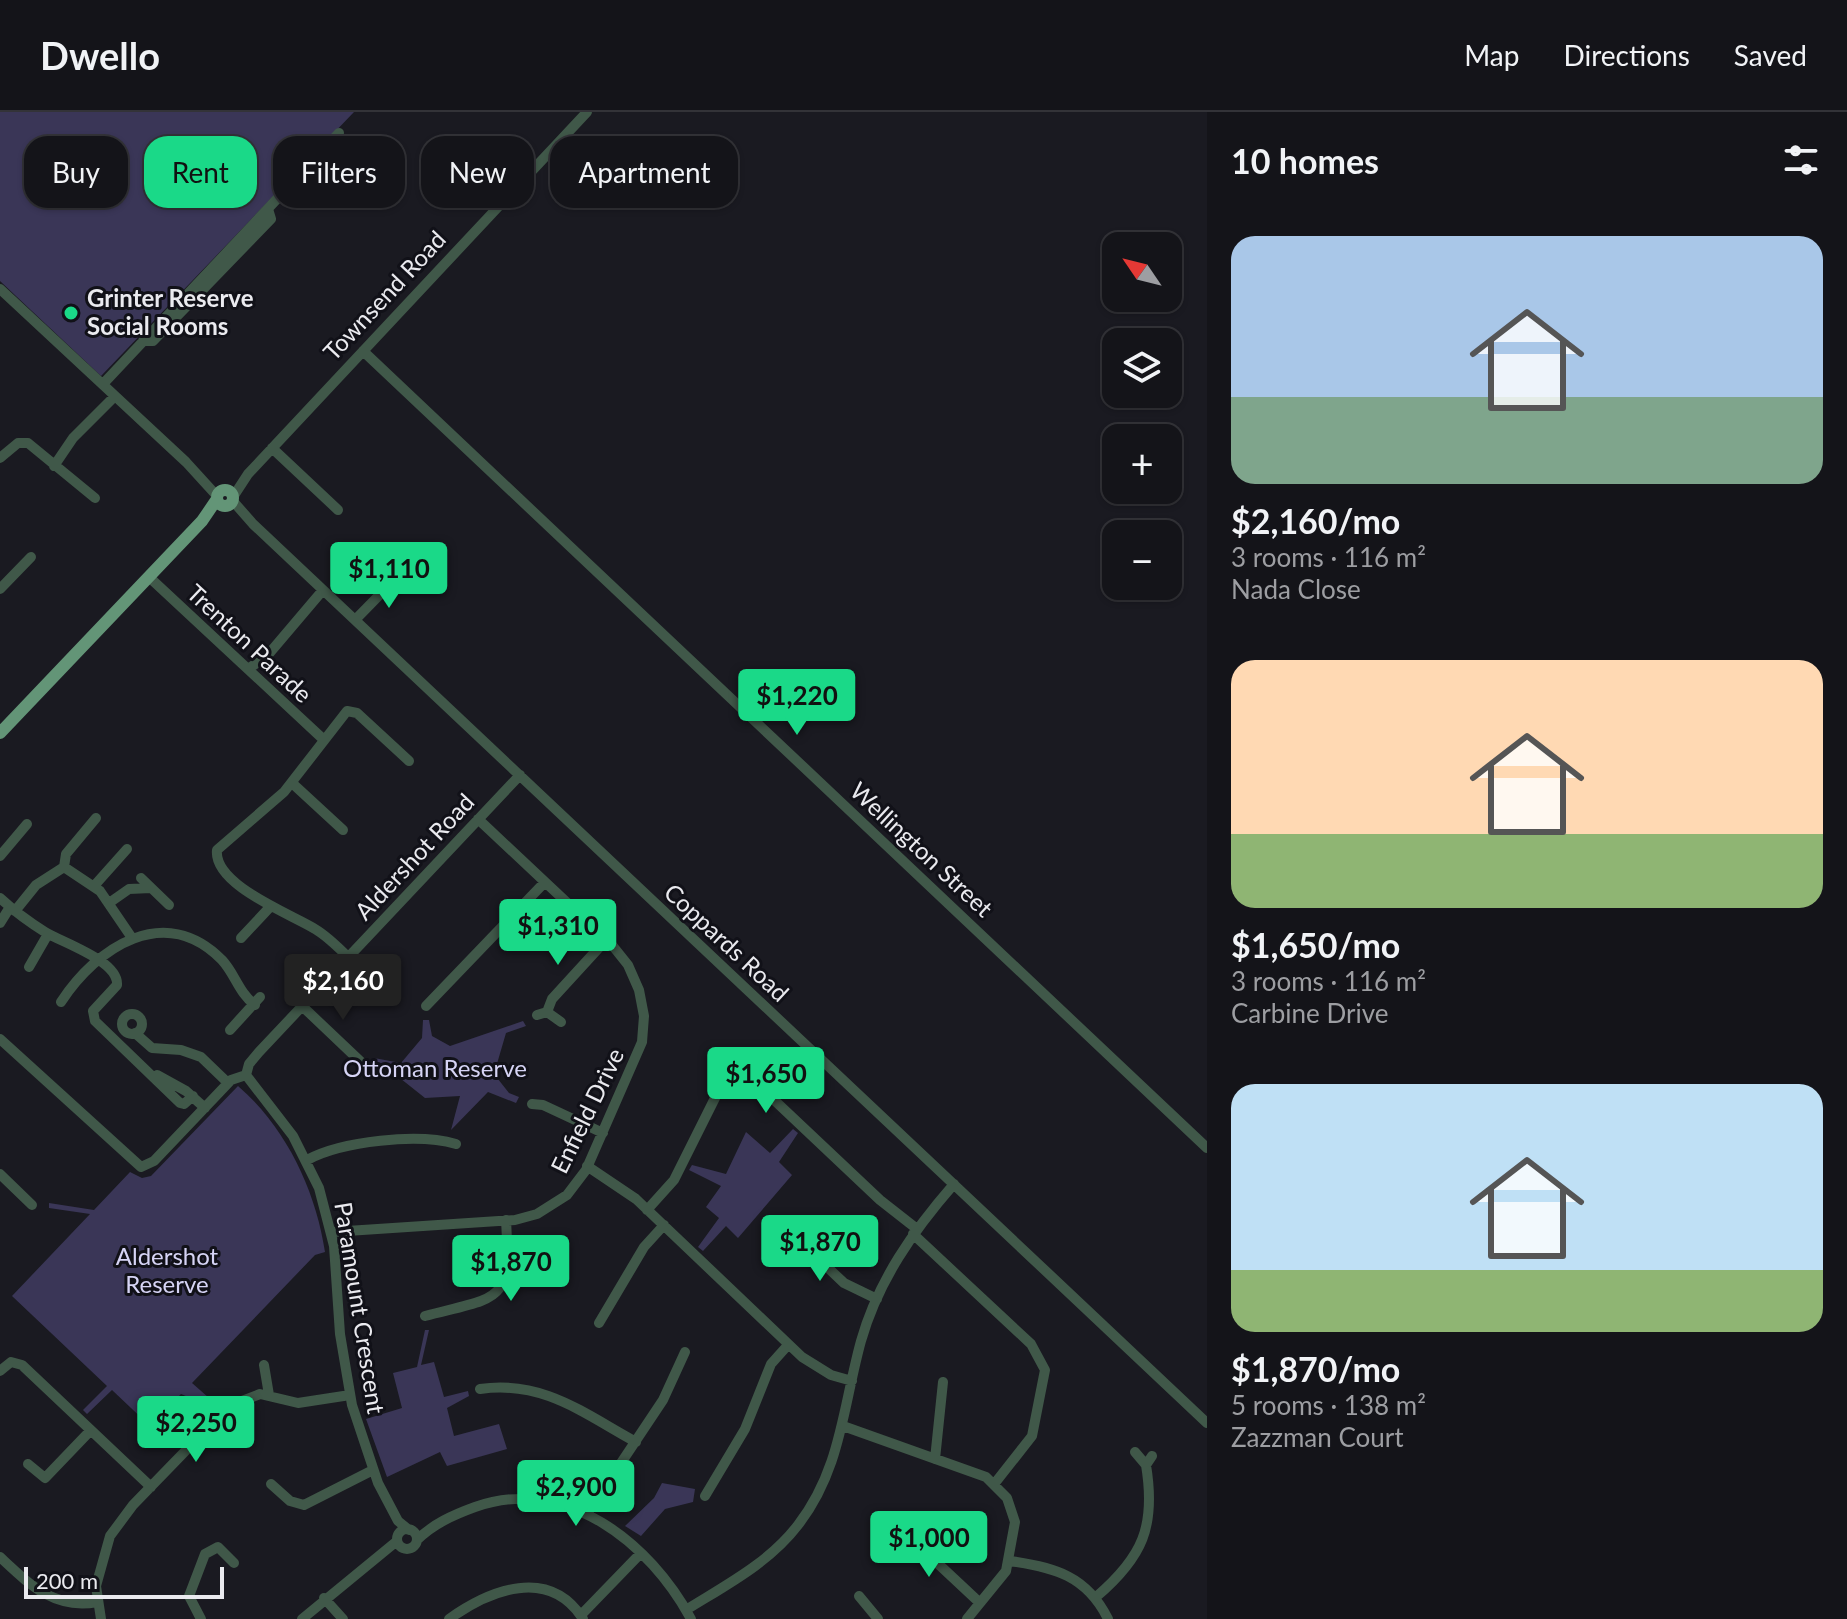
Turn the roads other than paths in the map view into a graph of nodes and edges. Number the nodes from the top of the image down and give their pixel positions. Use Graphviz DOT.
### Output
graph roads {
  1 [pos="587,112"];
  2 [pos="339,133"];
  3 [pos="0,289"];
  4 [pos="363,351"];
  5 [pos="103,384"];
  6 [pos="115,396"];
  7 [pos="272,448"];
  8 [pos="0,458"];
  9 [pos="54,466"];
  10 [pos="95,498"];
  11 [pos="225,498"];
  12 [pos="338,510"];
  13 [pos="31,557"];
  14 [pos="398,576"];
  15 [pos="149,577"];
  16 [pos="0,589"];
  17 [pos="323,590"];
  18 [pos="355,620"];
  19 [pos="248,669"];
  20 [pos="0,733"];
  21 [pos="323,739"];
  22 [pos="409,761"];
  23 [pos="520,775"];
  24 [pos="292,783"];
  25 [pos="96,818"];
  26 [pos="478,819"];
  27 [pos="27,824"];
  28 [pos="343,830"];
  29 [pos="127,849"];
  30 [pos="0,856"];
  31 [pos="64,867"];
  32 [pos="141,878"];
  33 [pos="545,882"];
  34 [pos="94,886"];
  35 [pos="151,888"];
  36 [pos="0,898"];
  37 [pos="109,903"];
  38 [pos="169,905"];
  39 [pos="270,907"];
  40 [pos="13,909"];
  41 [pos="0,923"];
  42 [pos="48,934"];
  43 [pos="132,938"];
  44 [pos="241,938"];
  45 [pos="606,940"];
  46 [pos="348,957"];
  47 [pos="98,959"];
  48 [pos="29,967"];
  49 [pos="61,1002"];
  50 [pos="302,1006"];
  51 [pos="426,1006"];
  52 [pos="561,1022"];
  53 [pos="230,1030"];
  54 [pos="135,1033"];
  55 [pos="0,1039"];
  56 [pos="361,1062"];
  57 [pos="246,1075"];
  58 [pos="228,1083"];
  59 [pos="532,1104"];
  60 [pos="205,1108"];
  61 [pos="603,1133"];
  62 [pos="456,1144"];
  63 [pos="1207,1148"];
  64 [pos="307,1160"];
  65 [pos="587,1166"];
  66 [pos="0,1174"];
  67 [pos="954,1184"];
  68 [pos="32,1205"];
  69 [pos="647,1210"];
  70 [pos="506,1220"];
  71 [pos="664,1225"];
  72 [pos="787,1229"];
  73 [pos="915,1231"];
  74 [pos="332,1232"];
  75 [pos="877,1299"];
  76 [pos="425,1316"];
  77 [pos="599,1323"];
  78 [pos="788,1345"];
  79 [pos="685,1352"];
  80 [pos="264,1365"];
  81 [pos="0,1371"];
  82 [pos="852,1381"];
  83 [pos="943,1382"];
  84 [pos="480,1389"];
  85 [pos="269,1395"];
  86 [pos="350,1395"];
  87 [pos="1207,1423"];
  88 [pos="843,1426"];
  89 [pos="91,1430"];
  90 [pos="636,1442"];
  91 [pos="1135,1452"];
  92 [pos="935,1459"];
  93 [pos="28,1464"];
  94 [pos="373,1470"];
  95 [pos="995,1483"];
  96 [pos="271,1484"];
  97 [pos="151,1487"];
  98 [pos="705,1496"];
  99 [pos="587,1514"];
  100 [pos="902,1530"];
  101 [pos="406,1538"];
  102 [pos="641,1553"];
  103 [pos="0,1557"];
  104 [pos="1010,1561"];
  105 [pos="234,1563"];
  106 [pos="859,1596"];
  107 [pos="1096,1597"];
  108 [pos="324,1598"];
  109 [pos="97,1602"];
  110 [pos="980,1603"];
  111 [pos="467,1607"];
  112 [pos="689,1615"];
  113 [pos="582,1617"];
  114 [pos="101,1619"];
  115 [pos="201,1619"];
  116 [pos="302,1619"];
  117 [pos="343,1619"];
  118 [pos="449,1619"];
  119 [pos="475,1619"];
  120 [pos="878,1619"];
  121 [pos="967,1619"];
  122 [pos="1108,1619"];
  1 -- 4 [label="street, Townsend Road"];
  2 -- 5 [label="street"];
  3 -- 5 [label="street, Coppards Road"];
  4 -- 7 [label="street, Townsend Road"];
  4 -- 63 [label="street, Wellington Street"];
  5 -- 6 [label="street, Coppards Road"];
  6 -- 9 [label="street"];
  6 -- 11 [label="street, Coppards Road"];
  7 -- 11 [label="street, Townsend Road"];
  7 -- 12 [label="street"];
  8 -- 9 [label="street"];
  9 -- 10 [label="street"];
  11 -- 15 [label="main road, Townsend Road"];
  11 -- 17 [label="street, Coppards Road"];
  13 -- 16 [label="street"];
  14 -- 18 [label="street"];
  15 -- 19 [label="street, Trenton Parade"];
  15 -- 20 [label="main road, Townsend Road"];
  17 -- 18 [label="street, Coppards Road"];
  17 -- 19 [label="street"];
  18 -- 23 [label="street, Coppards Road"];
  19 -- 21 [label="street, Trenton Parade"];
  21 -- 22 [label="street"];
  21 -- 24 [label="street"];
  23 -- 26 [label="street, Aldershot Road"];
  23 -- 67 [label="street, Coppards Road"];
  24 -- 28 [label="street"];
  24 -- 39 [label="street"];
  25 -- 31 [label="street"];
  26 -- 33 [label="street, Enfield Drive"];
  26 -- 46 [label="street, Aldershot Road"];
  27 -- 30 [label="street"];
  29 -- 34 [label="street"];
  31 -- 34 [label="street"];
  31 -- 40 [label="street"];
  32 -- 35 [label="street"];
  33 -- 45 [label="street, Enfield Drive"];
  33 -- 51 [label="street"];
  34 -- 37 [label="street"];
  35 -- 37 [label="street"];
  35 -- 38 [label="street"];
  36 -- 40 [label="street"];
  37 -- 43 [label="street"];
  39 -- 44 [label="street"];
  39 -- 46 [label="street"];
  40 -- 41 [label="street"];
  40 -- 42 [label="street"];
  42 -- 47 [label="street"];
  42 -- 48 [label="street"];
  43 -- 47 [label="street"];
  43 -- 53 [label="street"];
  45 -- 52 [label="street"];
  45 -- 61 [label="street, Enfield Drive"];
  46 -- 50 [label="street, Aldershot Road"];
  47 -- 49 [label="street"];
  47 -- 60 [label="street"];
  50 -- 56 [label="street"];
  50 -- 57 [label="street, Aldershot Road"];
  54 -- 58 [label="street"];
  55 -- 60 [label="street"];
  57 -- 58 [label="street"];
  57 -- 64 [label="street, Paramount Crescent"];
  58 -- 60 [label="street"];
  59 -- 61 [label="street"];
  61 -- 65 [label="street, Enfield Drive"];
  62 -- 64 [label="street"];
  64 -- 74 [label="street, Paramount Crescent"];
  65 -- 69 [label="street"];
  65 -- 70 [label="street, Enfield Drive"];
  66 -- 68 [label="street"];
  67 -- 73 [label="street"];
  67 -- 87 [label="street, Coppards Road"];
  69 -- 71 [label="street"];
  69 -- 73 [label="street"];
  70 -- 74 [label="street, Enfield Drive"];
  70 -- 76 [label="street"];
  71 -- 77 [label="street"];
  71 -- 78 [label="street"];
  72 -- 75 [label="street"];
  73 -- 75 [label="street"];
  73 -- 95 [label="street"];
  74 -- 86 [label="street, Paramount Crescent"];
  75 -- 82 [label="street"];
  78 -- 82 [label="street"];
  78 -- 98 [label="street"];
  79 -- 90 [label="street"];
  80 -- 85 [label="street"];
  81 -- 89 [label="street"];
  82 -- 88 [label="street"];
  83 -- 92 [label="street"];
  84 -- 90 [label="street"];
  85 -- 86 [label="street"];
  85 -- 97 [label="street"];
  86 -- 94 [label="street, Paramount Crescent"];
  88 -- 92 [label="street"];
  88 -- 112 [label="street"];
  89 -- 93 [label="street"];
  89 -- 97 [label="street"];
  90 -- 99 [label="street"];
  91 -- 107 [label="street"];
  92 -- 95 [label="street"];
  94 -- 96 [label="street"];
  94 -- 101 [label="street, Paramount Crescent"];
  95 -- 104 [label="street"];
  97 -- 109 [label="street"];
  99 -- 101 [label="street"];
  99 -- 102 [label="street"];
  100 -- 110 [label="street"];
  101 -- 108 [label="street"];
  102 -- 112 [label="street"];
  102 -- 113 [label="street"];
  103 -- 109 [label="street"];
  104 -- 107 [label="street"];
  104 -- 110 [label="street"];
  105 -- 115 [label="street"];
  106 -- 120 [label="street"];
  107 -- 122 [label="street"];
  108 -- 116 [label="street"];
  108 -- 117 [label="street"];
  109 -- 114 [label="street"];
  110 -- 121 [label="street"];
  111 -- 113 [label="street"];
  111 -- 118 [label="street"];
  111 -- 119 [label="street"];
}
